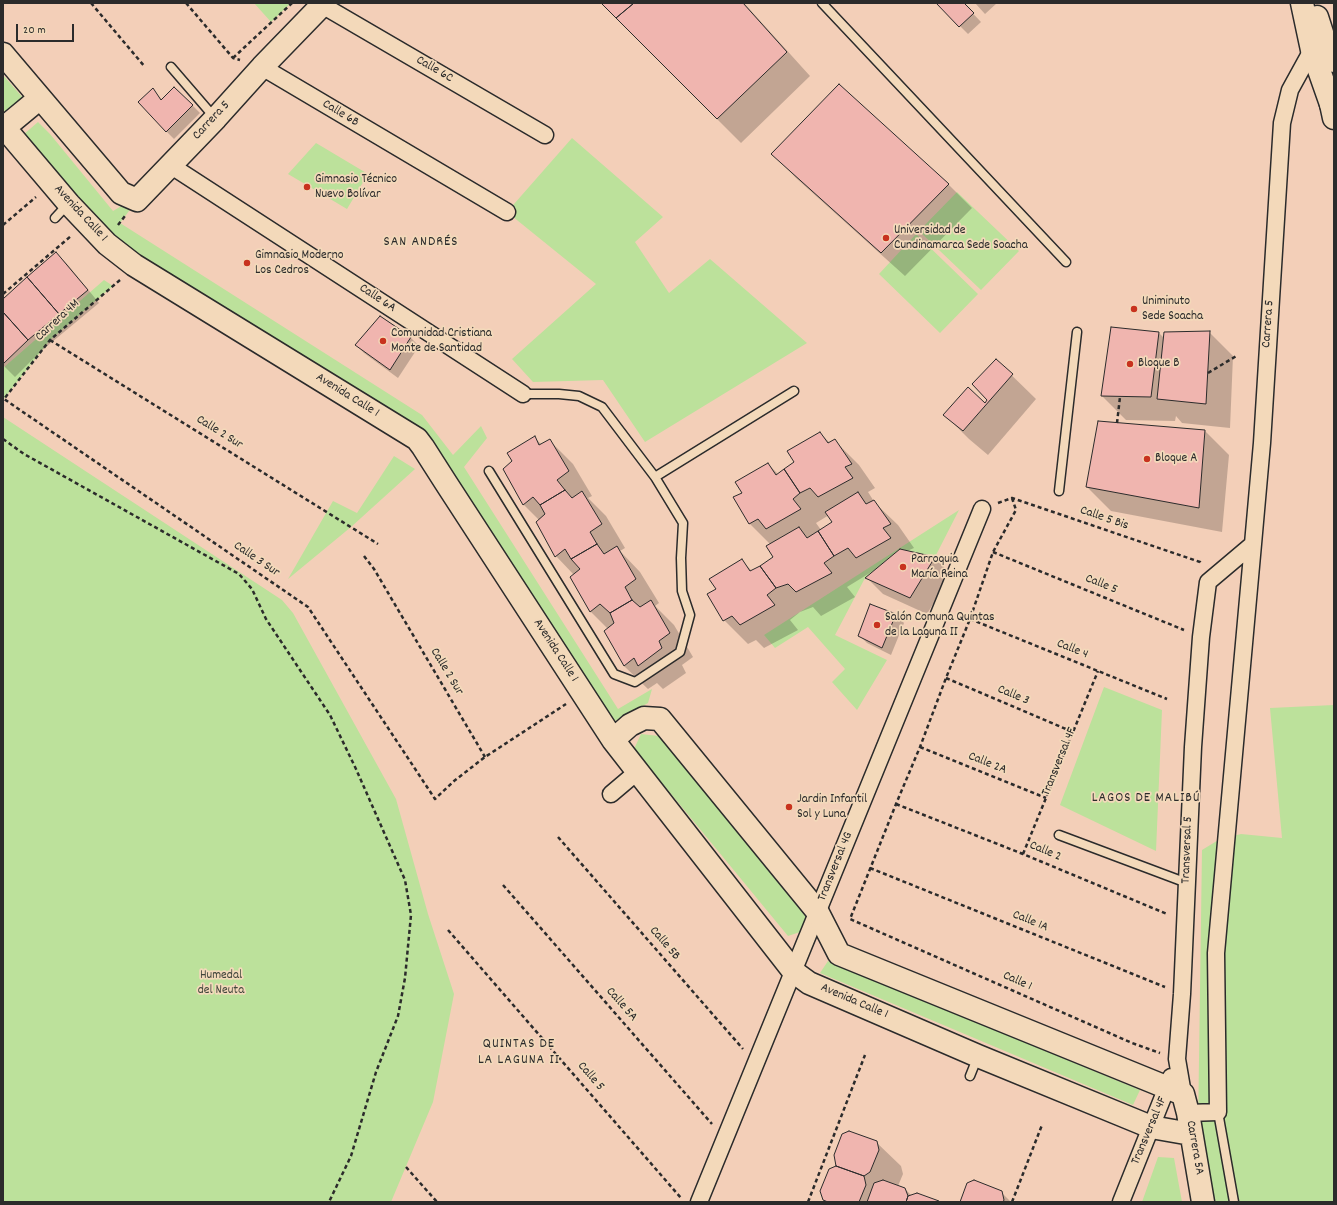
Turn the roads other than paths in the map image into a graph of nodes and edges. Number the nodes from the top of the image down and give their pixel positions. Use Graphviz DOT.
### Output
graph roads {
  1 [pos="822,3"];
  2 [pos="1302,3"];
  3 [pos="1312,3"];
  4 [pos="323,4"];
  5 [pos="1312,50"];
  6 [pos="3,54"];
  7 [pos="1334,61"];
  8 [pos="170,67"];
  9 [pos="262,67"];
  10 [pos="40,98"];
  11 [pos="1333,110"];
  12 [pos="216,118"];
  13 [pos="4,127"];
  14 [pos="546,135"];
  15 [pos="170,165"];
  16 [pos="507,212"];
  17 [pos="1066,262"];
  18 [pos="1077,332"];
  19 [pos="794,391"];
  20 [pos="523,394"];
  21 [pos="489,471"];
  22 [pos="655,477"];
  23 [pos="1059,491"];
  24 [pos="982,509"];
  25 [pos="1253,544"];
  26 [pos="613,740"];
  27 [pos="637,772"];
  28 [pos="612,794"];
  29 [pos="1059,835"];
  30 [pos="1187,883"];
  31 [pos="818,911"];
  32 [pos="794,972"];
  33 [pos="978,1056"];
  34 [pos="970,1076"];
  35 [pos="1179,1099"];
  36 [pos="1218,1112"];
  37 [pos="1151,1127"];
  38 [pos="1191,1134"];
  39 [pos="699,1202"];
  40 [pos="1120,1202"];
  41 [pos="1203,1202"];
  42 [pos="1234,1202"];
  1 -- 17 [label="lane"];
  2 -- 5 [label="main road"];
  3 -- 7 [label="main road"];
  4 -- 9 [label="main road, Carrera 5"];
  4 -- 14 [label="street, Calle 6C"];
  5 -- 11 [label="main road"];
  5 -- 25 [label="street, Carrera 5"];
  6 -- 10 [label="main road"];
  8 -- 12 [label="lane"];
  9 -- 12 [label="main road, Carrera 5"];
  9 -- 16 [label="street, Calle 6B"];
  10 -- 13 [label="main road"];
  10 -- 15 [label="main road, Carrera 5"];
  12 -- 15 [label="main road, Carrera 5"];
  13 -- 26 [label="main road, Avenida Calle 1"];
  15 -- 20 [label="street, Calle 6A"];
  18 -- 23 [label="lane"];
  19 -- 22 [label="lane"];
  20 -- 22 [label="lane"];
  21 -- 22 [label="lane"];
  24 -- 31 [label="street, Transversal 4G"];
  25 -- 30 [label="street, Transversal 5"];
  25 -- 36 [label="street, Carrera 5"];
  26 -- 27 [label="main road, Avenida Calle 1"];
  26 -- 31 [label="main road"];
  27 -- 28 [label="street"];
  27 -- 32 [label="main road, Avenida Calle 1"];
  29 -- 30 [label="lane"];
  30 -- 35 [label="street, Transversal 5"];
  31 -- 32 [label="street, Transversal 4G"];
  31 -- 35 [label="main road"];
  32 -- 33 [label="main road, Avenida Calle 1"];
  32 -- 39 [label="street, Transversal 4G"];
  33 -- 34 [label="lane"];
  33 -- 37 [label="main road, Avenida Calle 1"];
  35 -- 36 [label="street"];
  35 -- 37 [label="street, Transversal 4F"];
  35 -- 38 [label="main road, Carrera 5A"];
  36 -- 42 [label="lane"];
  37 -- 38 [label="main road, Avenida Calle 1"];
  37 -- 40 [label="street, Transversal 4F"];
  38 -- 41 [label="main road, Carrera 5A"];
}
